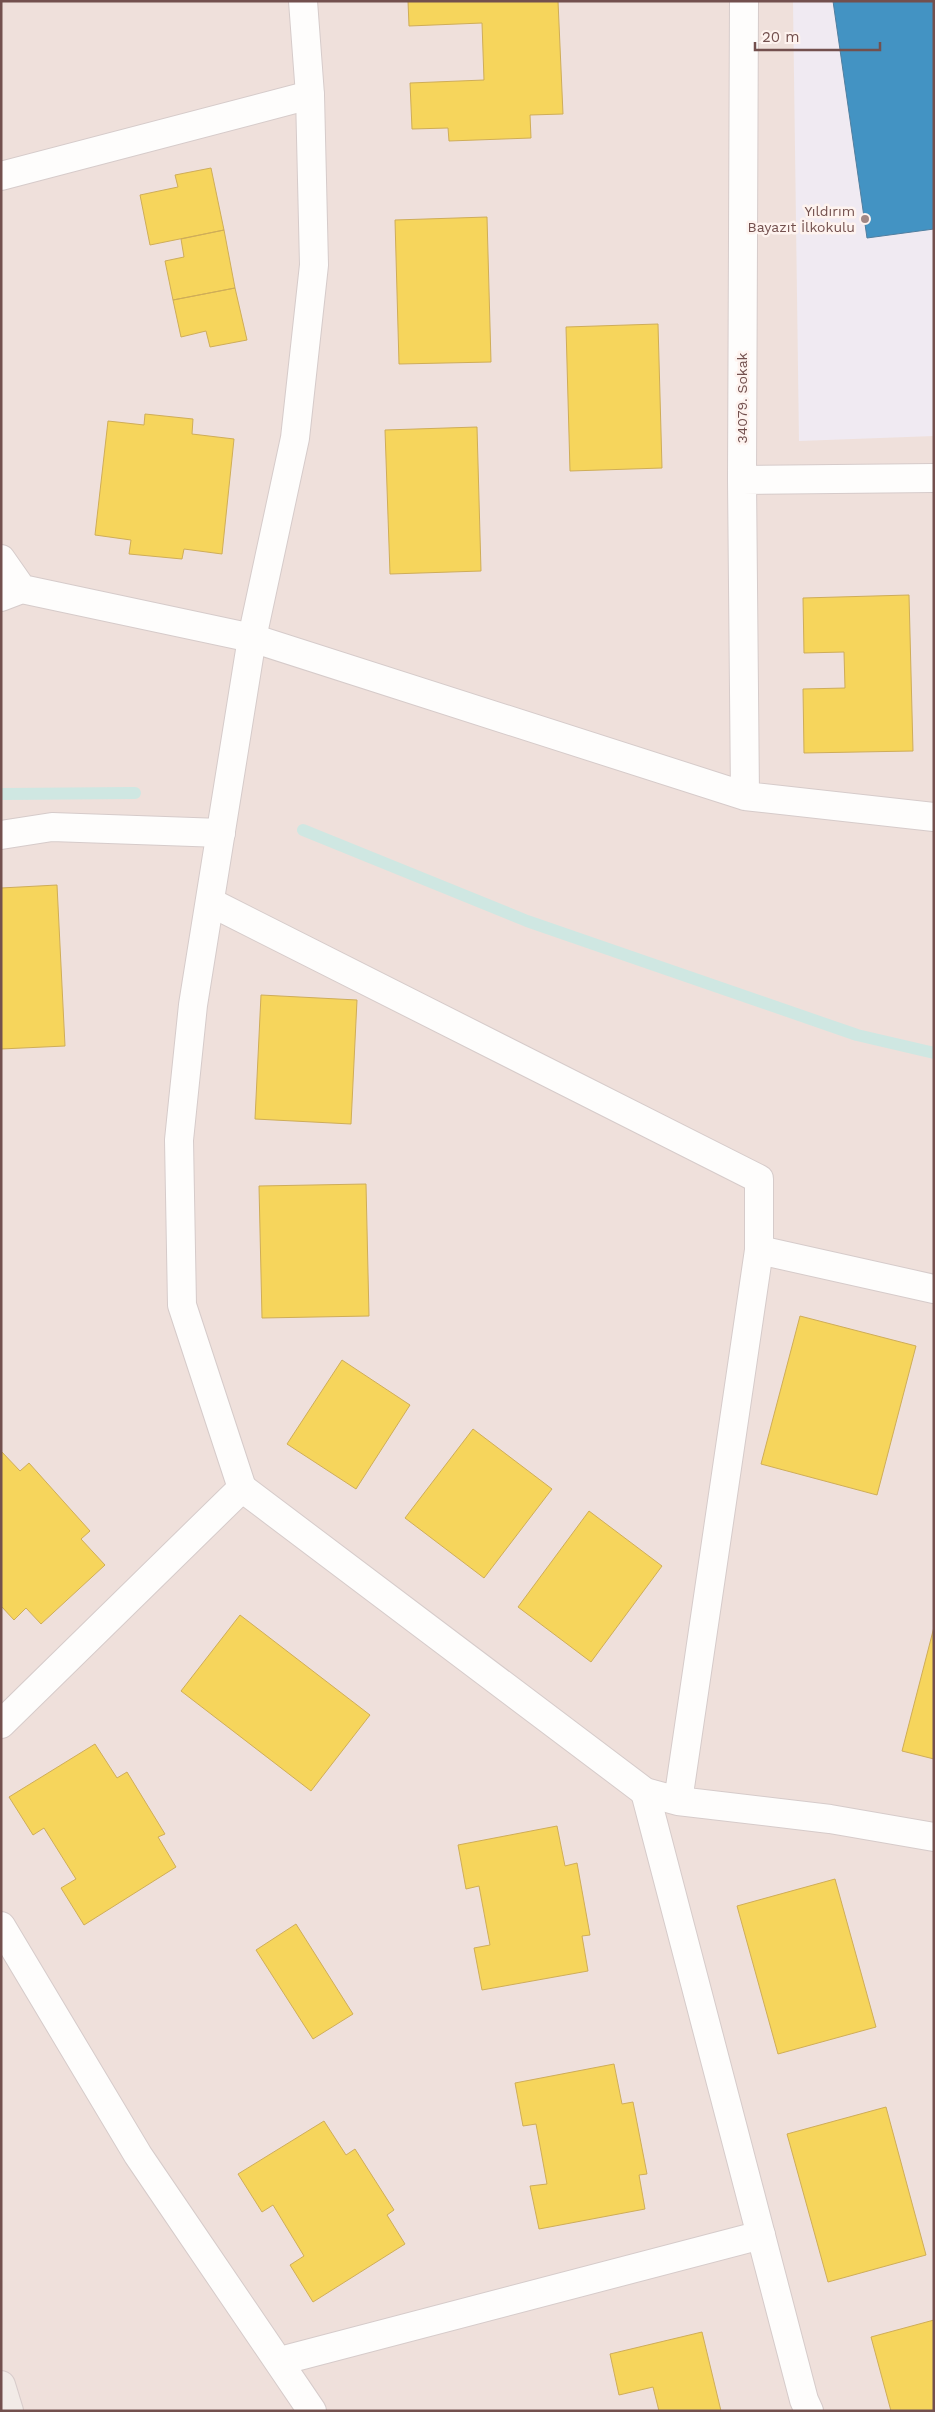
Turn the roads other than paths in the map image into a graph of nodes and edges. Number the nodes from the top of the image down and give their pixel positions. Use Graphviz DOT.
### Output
graph roads {
  1 [pos="303,1"];
  2 [pos="744,1"];
  3 [pos="310,95"];
  4 [pos="1,176"];
  5 [pos="934,478"];
  6 [pos="742,480"];
  7 [pos="1,559"];
  8 [pos="12,593"];
  9 [pos="252,638"];
  10 [pos="745,796"];
  11 [pos="934,817"];
  12 [pos="221,833"];
  13 [pos="1,835"];
  14 [pos="210,902"];
  15 [pos="759,1250"];
  16 [pos="934,1289"];
  17 [pos="242,1488"];
  18 [pos="1,1724"];
  19 [pos="645,1792"];
  20 [pos="678,1801"];
  21 [pos="934,1837"];
  22 [pos="1,1926"];
  23 [pos="761,2235"];
  24 [pos="280,2361"];
  25 [pos="1,2385"];
  26 [pos="9,2411"];
  27 [pos="312,2411"];
  28 [pos="809,2411"];
  1 -- 3 [label="street"];
  2 -- 6 [label="street, 34079. Sokak"];
  3 -- 4 [label="street"];
  3 -- 9 [label="street"];
  5 -- 6 [label="street"];
  6 -- 10 [label="street, 34079. Sokak"];
  7 -- 8 [label="street"];
  8 -- 9 [label="street"];
  9 -- 10 [label="street"];
  9 -- 12 [label="street"];
  10 -- 11 [label="street"];
  12 -- 13 [label="street"];
  12 -- 14 [label="street"];
  14 -- 15 [label="street"];
  14 -- 17 [label="street"];
  15 -- 16 [label="street"];
  15 -- 20 [label="street"];
  17 -- 18 [label="street"];
  17 -- 19 [label="street"];
  19 -- 20 [label="street"];
  19 -- 23 [label="street"];
  20 -- 21 [label="street"];
  22 -- 24 [label="street"];
  23 -- 24 [label="street"];
  23 -- 28 [label="street"];
  24 -- 27 [label="street"];
  25 -- 26 [label="main road"];
}
